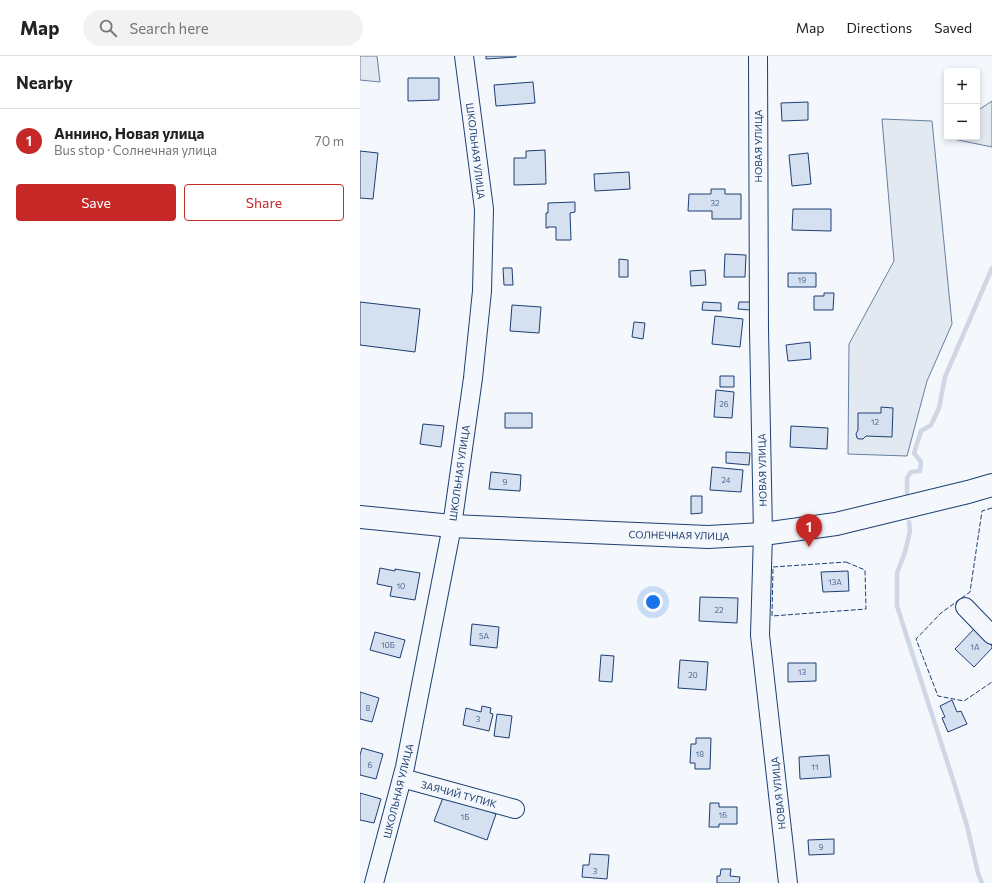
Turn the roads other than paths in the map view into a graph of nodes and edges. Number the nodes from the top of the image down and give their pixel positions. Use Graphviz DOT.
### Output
graph roads {
  1 [pos="464,56"];
  2 [pos="758,56"];
  3 [pos="992,485"];
  4 [pos="360,517"];
  5 [pos="452,526"];
  6 [pos="763,534"];
  7 [pos="965,607"];
  8 [pos="992,635"];
  9 [pos="402,778"];
  10 [pos="515,809"];
  11 [pos="374,883"];
  12 [pos="788,883"];
  1 -- 5 [label="street, ШКОЛЬНАЯ УЛИЦА"];
  2 -- 6 [label="street, НОВАЯ УЛИЦА"];
  3 -- 6 [label="main road, СОЛНЕЧНАЯ УЛИЦА"];
  4 -- 5 [label="main road, СОЛНЕЧНАЯ УЛИЦА"];
  5 -- 6 [label="main road, СОЛНЕЧНАЯ УЛИЦА"];
  5 -- 9 [label="street, ШКОЛЬНАЯ УЛИЦА"];
  6 -- 12 [label="street, НОВАЯ УЛИЦА"];
  7 -- 8 [label="street"];
  9 -- 10 [label="street, ЗАЯЧИЙ ТУПИК"];
  9 -- 11 [label="street, ШКОЛЬНАЯ УЛИЦА"];
}
